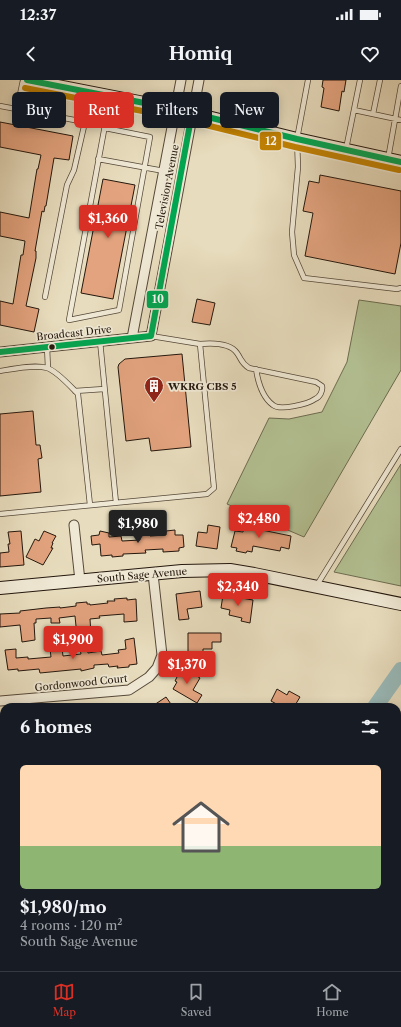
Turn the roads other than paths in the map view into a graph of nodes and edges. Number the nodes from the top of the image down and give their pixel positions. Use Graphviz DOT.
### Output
graph roads {
  1 [pos="23,80"];
  2 [pos="27,80"];
  3 [pos="181,80"];
  4 [pos="199,80"];
  5 [pos="308,80"];
  6 [pos="360,80"];
  7 [pos="380,80"];
  8 [pos="55,83"];
  9 [pos="401,86"];
  10 [pos="21,92"];
  11 [pos="91,92"];
  12 [pos="179,92"];
  13 [pos="196,92"];
  14 [pos="0,106"];
  15 [pos="12,108"];
  16 [pos="354,110"];
  17 [pos="373,114"];
  18 [pos="212,118"];
  19 [pos="395,119"];
  20 [pos="401,120"];
  21 [pos="84,128"];
  22 [pos="105,128"];
  23 [pos="172,128"];
  24 [pos="189,128"];
  25 [pos="297,139"];
  26 [pos="346,150"];
  27 [pos="98,159"];
  28 [pos="388,159"];
  29 [pos="401,162"];
  30 [pos="144,167"];
  31 [pos="164,171"];
  32 [pos="149,247"];
  33 [pos="167,250"];
  34 [pos="401,288"];
  35 [pos="45,297"];
  36 [pos="151,336"];
  37 [pos="132,338"];
  38 [pos="100,341"];
  39 [pos="200,344"];
  40 [pos="47,347"];
  41 [pos="0,352"];
  42 [pos="48,368"];
  43 [pos="256,370"];
  44 [pos="0,371"];
  45 [pos="104,388"];
  46 [pos="75,391"];
  47 [pos="401,450"];
  48 [pos="116,503"];
  49 [pos="90,505"];
  50 [pos="0,514"];
  51 [pos="74,525"];
  52 [pos="153,574"];
  53 [pos="80,580"];
  54 [pos="316,587"];
  55 [pos="0,588"];
  56 [pos="401,604"];
  57 [pos="0,701"];
  1 -- 10 [label="lane"];
  2 -- 8 [label="street"];
  3 -- 12 [label="street, Television Avenue"];
  4 -- 13 [label="street, Television Avenue"];
  5 -- 25 [label="lane"];
  6 -- 16 [label="lane"];
  7 -- 17 [label="lane"];
  8 -- 11 [label="street"];
  9 -- 19 [label="lane"];
  14 -- 15 [label="lane"];
  16 -- 17 [label="lane"];
  16 -- 26 [label="lane"];
  17 -- 19 [label="lane"];
  18 -- 25 [label="street"];
  19 -- 20 [label="lane"];
  19 -- 28 [label="lane"];
  21 -- 35 [label="lane"];
  22 -- 27 [label="lane"];
  22 -- 30 [label="lane"];
  23 -- 31 [label="street, Television Avenue"];
  24 -- 33 [label="street, Television Avenue"];
  25 -- 26 [label="street"];
  25 -- 34 [label="lane"];
  26 -- 28 [label="street"];
  27 -- 30 [label="lane"];
  27 -- 30 [label="lane"];
  28 -- 29 [label="street"];
  30 -- 31 [label="lane"];
  31 -- 32 [label="street, Television Avenue"];
  32 -- 33 [label="street"];
  32 -- 37 [label="street, Television Avenue"];
  33 -- 36 [label="street, Television Avenue"];
  36 -- 37 [label="street, Broadcast Drive"];
  36 -- 39 [label="lane"];
  37 -- 38 [label="street, Broadcast Drive"];
  38 -- 40 [label="street, Broadcast Drive"];
  38 -- 45 [label="lane"];
  39 -- 43 [label="lane"];
  39 -- 48 [label="lane"];
  40 -- 41 [label="street, Broadcast Drive"];
  40 -- 42 [label="lane"];
  42 -- 44 [label="lane"];
  42 -- 46 [label="lane"];
  43 -- 43 [label="lane"];
  45 -- 46 [label="lane"];
  45 -- 48 [label="lane"];
  46 -- 49 [label="lane"];
  47 -- 54 [label="lane"];
  48 -- 49 [label="lane"];
  49 -- 50 [label="lane"];
  51 -- 53 [label="street"];
  52 -- 53 [label="street, South Sage Avenue"];
  52 -- 54 [label="street, South Sage Avenue"];
  52 -- 57 [label="street, Gordonwood Court"];
  53 -- 55 [label="street, South Sage Avenue"];
  54 -- 56 [label="street, South Sage Avenue"];
}
